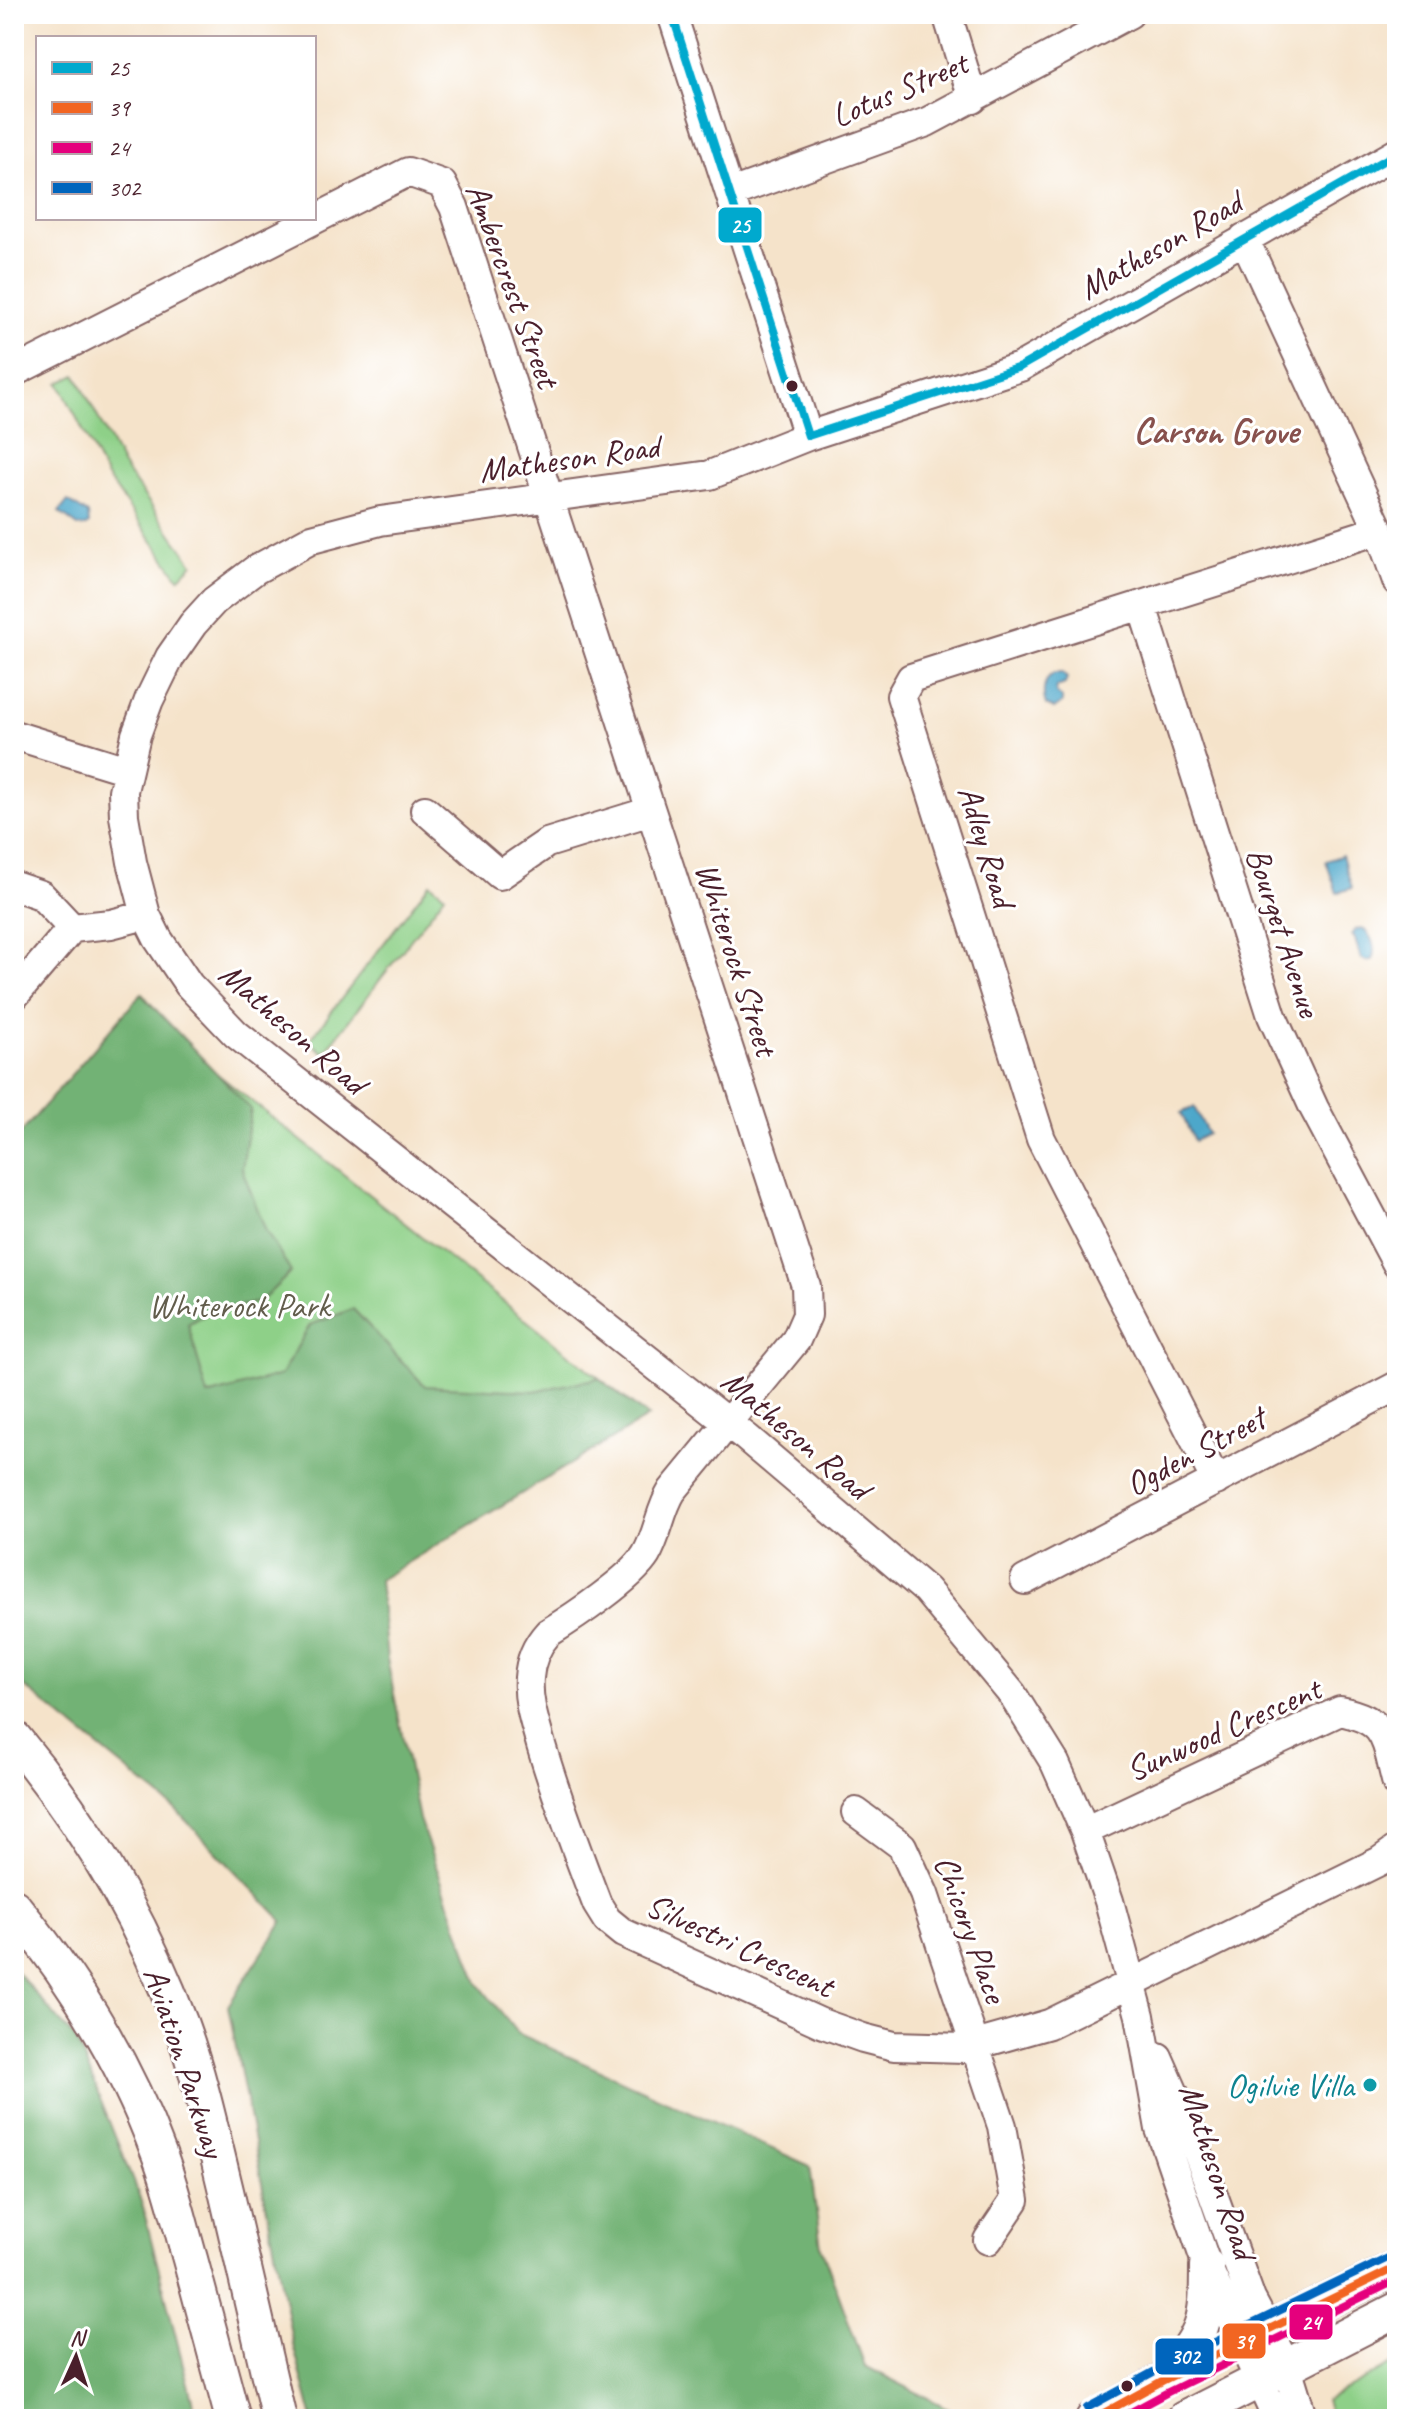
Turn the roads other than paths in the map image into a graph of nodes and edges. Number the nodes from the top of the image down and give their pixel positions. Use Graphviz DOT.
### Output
graph roads {
  1 [pos="672,14"];
  2 [pos="947,14"];
  3 [pos="1129,14"];
  4 [pos="973,99"];
  5 [pos="1397,153"];
  6 [pos="731,193"];
  7 [pos="316,219"];
  8 [pos="313,220"];
  9 [pos="1244,238"];
  10 [pos="14,372"];
  11 [pos="808,436"];
  12 [pos="550,496"];
  13 [pos="1379,530"];
  14 [pos="1397,581"];
  15 [pos="1142,606"];
  16 [pos="14,735"];
  17 [pos="127,770"];
  18 [pos="425,810"];
  19 [pos="651,811"];
  20 [pos="14,886"];
  21 [pos="146,915"];
  22 [pos="72,928"];
  23 [pos="14,996"];
  24 [pos="1397,1264"];
  25 [pos="1397,1386"];
  26 [pos="729,1425"];
  27 [pos="1216,1481"];
  28 [pos="1025,1580"];
  29 [pos="1389,1728"];
  30 [pos="14,1738"];
  31 [pos="1397,1784"];
  32 [pos="856,1812"];
  33 [pos="1085,1831"];
  34 [pos="1397,1849"];
  35 [pos="14,1907"];
  36 [pos="1131,1982"];
  37 [pos="1140,2016"];
  38 [pos="975,2046"];
  39 [pos="988,2240"];
  40 [pos="1207,2266"];
  41 [pos="1397,2267"];
  42 [pos="1397,2310"];
  43 [pos="1256,2336"];
  44 [pos="1274,2374"];
  45 [pos="1162,2381"];
  46 [pos="233,2419"];
  47 [pos="279,2419"];
  48 [pos="1093,2419"];
  49 [pos="1184,2419"];
  50 [pos="1277,2419"];
  51 [pos="1303,2419"];
  1 -- 6 [label="street"];
  2 -- 4 [label="street"];
  3 -- 4 [label="street, Lotus Street"];
  4 -- 6 [label="street, Lotus Street"];
  5 -- 9 [label="street, Matheson Road"];
  6 -- 11 [label="street"];
  7 -- 12 [label="street, Ambercrest Street"];
  8 -- 10 [label="street, Ambercrest Street"];
  9 -- 11 [label="street, Matheson Road"];
  9 -- 13 [label="street"];
  11 -- 12 [label="street, Matheson Road"];
  12 -- 17 [label="street, Matheson Road"];
  12 -- 19 [label="street, Whiterock Street"];
  13 -- 14 [label="street"];
  13 -- 15 [label="street, Adley Road"];
  15 -- 24 [label="street, Bourget Avenue"];
  15 -- 27 [label="street, Adley Road"];
  16 -- 17 [label="street"];
  17 -- 21 [label="street, Matheson Road"];
  18 -- 19 [label="street"];
  19 -- 26 [label="street, Whiterock Street"];
  20 -- 22 [label="street"];
  21 -- 22 [label="street"];
  21 -- 26 [label="street, Matheson Road"];
  22 -- 23 [label="street"];
  25 -- 27 [label="street, Ogden Street"];
  26 -- 33 [label="street, Matheson Road"];
  26 -- 38 [label="street, Silvestri Crescent"];
  27 -- 28 [label="street, Ogden Street"];
  29 -- 31 [label="street, Sunwood Crescent"];
  29 -- 33 [label="street, Sunwood Crescent"];
  30 -- 47 [label="main road, Aviation Parkway"];
  32 -- 38 [label="street, Chicory Place"];
  33 -- 36 [label="street, Matheson Road"];
  34 -- 36 [label="street"];
  35 -- 46 [label="main road, Aviation Parkway"];
  36 -- 37 [label="street, Matheson Road"];
  36 -- 38 [label="street, Silvestri Crescent"];
  37 -- 40 [label="street, Matheson Road"];
  37 -- 43 [label="street, Matheson Road"];
  38 -- 39 [label="street, Chicory Place"];
  40 -- 43 [label="street, Matheson Road"];
  40 -- 45 [label="main road"];
  41 -- 43 [label="main road"];
  42 -- 44 [label="main road"];
  43 -- 44 [label="street"];
  43 -- 45 [label="main road"];
  44 -- 49 [label="main road"];
  44 -- 50 [label="street"];
  44 -- 51 [label="street"];
  45 -- 48 [label="main road"];
}
